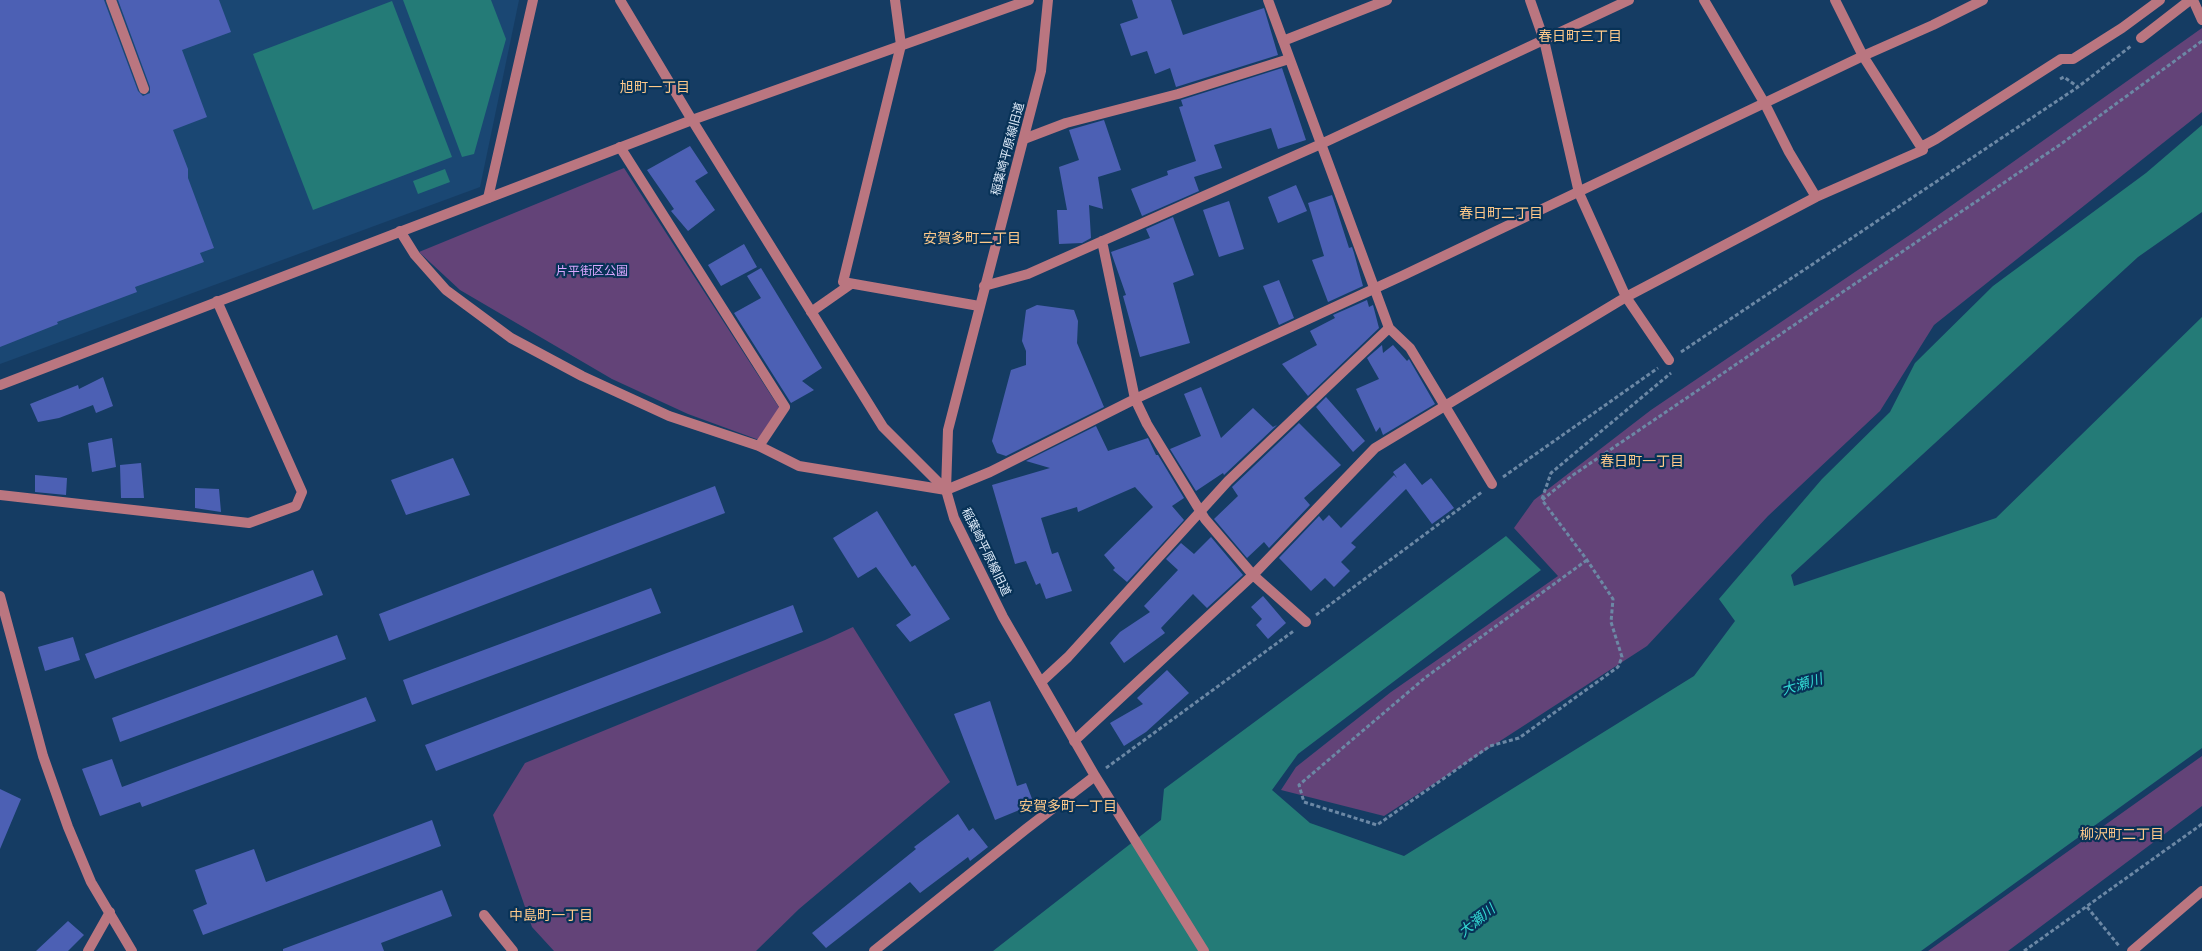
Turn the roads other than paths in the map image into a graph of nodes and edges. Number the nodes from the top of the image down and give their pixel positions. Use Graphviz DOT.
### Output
graph roads {
  1 [pos="111,0"];
  2 [pos="533,0"];
  3 [pos="895,0"];
  4 [pos="1029,0"];
  5 [pos="1048,0"];
  6 [pos="1268,0"];
  7 [pos="1387,0"];
  8 [pos="1530,0"];
  9 [pos="1629,0"];
  10 [pos="1704,0"];
  11 [pos="1835,0"];
  12 [pos="1983,0"];
  13 [pos="2160,0"];
  14 [pos="623,1"];
  15 [pos="2193,3"];
  16 [pos="2202,20"];
  17 [pos="2142,38"];
  18 [pos="1544,40"];
  19 [pos="1283,41"];
  20 [pos="901,45"];
  21 [pos="1863,56"];
  22 [pos="1289,59"];
  23 [pos="144,90"];
  24 [pos="1765,104"];
  25 [pos="692,120"];
  26 [pos="1024,139"];
  27 [pos="1321,144"];
  28 [pos="1921,146"];
  29 [pos="620,147"];
  30 [pos="1579,192"];
  31 [pos="1816,197"];
  32 [pos="488,198"];
  33 [pos="400,231"];
  34 [pos="1102,241"];
  35 [pos="851,284"];
  36 [pos="984,286"];
  37 [pos="1374,290"];
  38 [pos="1626,297"];
  39 [pos="217,302"];
  40 [pos="979,306"];
  41 [pos="811,312"];
  42 [pos="1389,328"];
  43 [pos="1669,360"];
  44 [pos="0,385"];
  45 [pos="1135,399"];
  46 [pos="1445,406"];
  47 [pos="759,446"];
  48 [pos="1492,484"];
  49 [pos="946,490"];
  50 [pos="0,495"];
  51 [pos="1200,512"];
  52 [pos="1253,575"];
  53 [pos="0,596"];
  54 [pos="3,620"];
  55 [pos="1306,622"];
  56 [pos="1041,682"];
  57 [pos="1074,741"];
  58 [pos="1095,776"];
  59 [pos="2202,891"];
  60 [pos="110,912"];
  61 [pos="484,915"];
  62 [pos="88,951"];
  63 [pos="132,951"];
  64 [pos="513,951"];
  65 [pos="874,951"];
  66 [pos="1204,951"];
  67 [pos="2132,951"];
  1 -- 23 [label="street"];
  2 -- 32 [label="street"];
  3 -- 20 [label="street"];
  4 -- 20 [label="street"];
  5 -- 26 [label="street, 稲葉崎平原線旧道"];
  6 -- 19 [label="street"];
  7 -- 19 [label="street"];
  8 -- 18 [label="street"];
  9 -- 18 [label="street"];
  10 -- 24 [label="street"];
  11 -- 21 [label="street"];
  12 -- 21 [label="street"];
  13 -- 28 [label="street"];
  14 -- 25 [label="street"];
  15 -- 16 [label="street"];
  15 -- 17 [label="street"];
  18 -- 27 [label="street"];
  18 -- 30 [label="street"];
  19 -- 22 [label="street"];
  20 -- 25 [label="street"];
  20 -- 35 [label="street"];
  21 -- 24 [label="street"];
  21 -- 28 [label="street"];
  22 -- 26 [label="street"];
  22 -- 27 [label="street"];
  24 -- 30 [label="street"];
  24 -- 31 [label="street"];
  25 -- 29 [label="street"];
  25 -- 41 [label="street"];
  26 -- 36 [label="street, 稲葉崎平原線旧道"];
  27 -- 34 [label="street"];
  27 -- 37 [label="street"];
  28 -- 31 [label="street"];
  29 -- 32 [label="street"];
  29 -- 47 [label="street"];
  30 -- 37 [label="street"];
  30 -- 38 [label="street"];
  31 -- 38 [label="street"];
  32 -- 33 [label="street"];
  33 -- 39 [label="street"];
  33 -- 47 [label="street"];
  34 -- 36 [label="street"];
  34 -- 45 [label="street"];
  35 -- 40 [label="street"];
  35 -- 41 [label="street"];
  36 -- 40 [label="street, 稲葉崎平原線旧道"];
  37 -- 42 [label="street"];
  37 -- 45 [label="street"];
  38 -- 43 [label="street"];
  38 -- 46 [label="street"];
  39 -- 44 [label="street"];
  39 -- 50 [label="street"];
  40 -- 49 [label="street, 稲葉崎平原線旧道"];
  41 -- 49 [label="street"];
  42 -- 46 [label="street"];
  42 -- 51 [label="street"];
  45 -- 49 [label="street"];
  45 -- 51 [label="street"];
  46 -- 48 [label="street"];
  46 -- 52 [label="street"];
  47 -- 49 [label="street"];
  49 -- 56 [label="street, 稲葉崎平原線旧道"];
  51 -- 52 [label="street"];
  51 -- 56 [label="street"];
  52 -- 55 [label="street"];
  52 -- 57 [label="street"];
  53 -- 54 [label="street"];
  54 -- 60 [label="street"];
  56 -- 57 [label="street, 稲葉崎平原線旧道"];
  57 -- 58 [label="street, 稲葉崎平原線旧道"];
  58 -- 65 [label="street"];
  58 -- 66 [label="street, 稲葉崎平原線旧道"];
  59 -- 67 [label="street"];
  60 -- 62 [label="street"];
  60 -- 63 [label="street"];
  61 -- 64 [label="street"];
}
